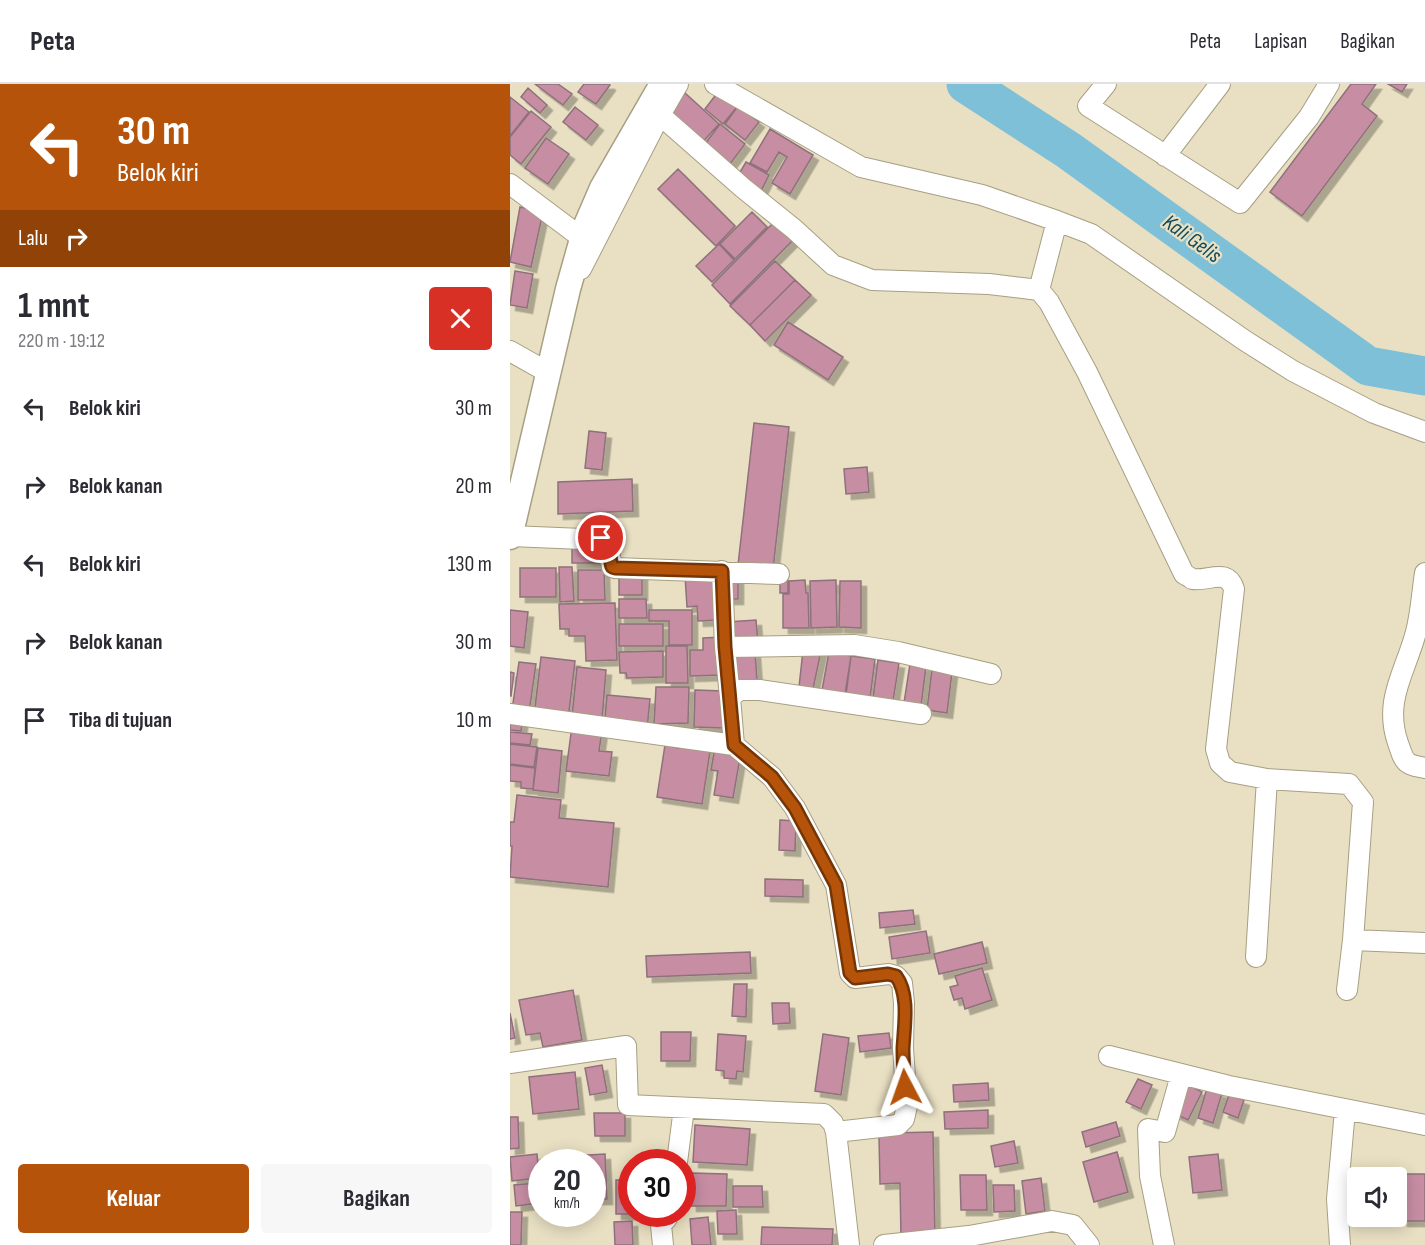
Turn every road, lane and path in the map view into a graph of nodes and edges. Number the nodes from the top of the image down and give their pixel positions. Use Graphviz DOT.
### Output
graph roads {
  1 [pos="662,84"];
  2 [pos="678,84"];
  3 [pos="715,84"];
  4 [pos="1106,84"];
  5 [pos="1220,84"];
  6 [pos="1329,84"];
  7 [pos="660,115"];
  8 [pos="1166,156"];
  9 [pos="510,184"];
  10 [pos="1057,221"];
  11 [pos="582,238"];
  12 [pos="567,289"];
  13 [pos="1039,290"];
  14 [pos="510,351"];
  15 [pos="549,373"];
  16 [pos="1425,432"];
  17 [pos="510,537"];
  18 [pos="722,571"];
  19 [pos="1425,573"];
  20 [pos="779,574"];
  21 [pos="725,647"];
  22 [pos="991,674"];
  23 [pos="730,697"];
  24 [pos="510,714"];
  25 [pos="921,714"];
  26 [pos="734,745"];
  27 [pos="1425,768"];
  28 [pos="1267,779"];
  29 [pos="1353,940"];
  30 [pos="1425,943"];
  31 [pos="1256,957"];
  32 [pos="1347,990"];
  33 [pos="1109,1056"];
  34 [pos="510,1063"];
  35 [pos="1181,1075"];
  36 [pos="684,1108"];
  37 [pos="1345,1110"];
  38 [pos="1425,1125"];
  39 [pos="836,1132"];
  40 [pos="678,1149"];
  41 [pos="661,1227"];
  42 [pos="969,1240"];
  43 [pos="663,1245"];
  44 [pos="849,1245"];
  45 [pos="884,1245"];
  46 [pos="1089,1245"];
  47 [pos="1164,1245"];
  48 [pos="1340,1245"];
  1 -- 11 [label="street"];
  2 -- 7 [label="street"];
  3 -- 10 [label="street"];
  4 -- 8 [label="street"];
  5 -- 8 [label="street"];
  6 -- 8 [label="street"];
  7 -- 12 [label="street"];
  7 -- 13 [label="street"];
  9 -- 11 [label="street"];
  10 -- 13 [label="street"];
  10 -- 16 [label="street"];
  11 -- 12 [label="street"];
  12 -- 15 [label="street"];
  13 -- 28 [label="street"];
  14 -- 15 [label="street"];
  15 -- 17 [label="street"];
  17 -- 18 [label="street"];
  18 -- 20 [label="street"];
  18 -- 21 [label="street"];
  19 -- 27 [label="street"];
  21 -- 22 [label="street"];
  21 -- 23 [label="street"];
  23 -- 25 [label="street"];
  23 -- 26 [label="street"];
  24 -- 26 [label="street"];
  26 -- 39 [label="street"];
  28 -- 29 [label="street"];
  28 -- 31 [label="street"];
  29 -- 30 [label="street"];
  29 -- 32 [label="street"];
  33 -- 35 [label="street"];
  34 -- 36 [label="street"];
  35 -- 37 [label="street"];
  35 -- 47 [label="street"];
  36 -- 39 [label="street"];
  36 -- 40 [label="street"];
  37 -- 38 [label="street"];
  37 -- 48 [label="street"];
  39 -- 44 [label="street"];
  41 -- 43 [label="street"];
  42 -- 45 [label="street"];
  42 -- 46 [label="street"];
}
